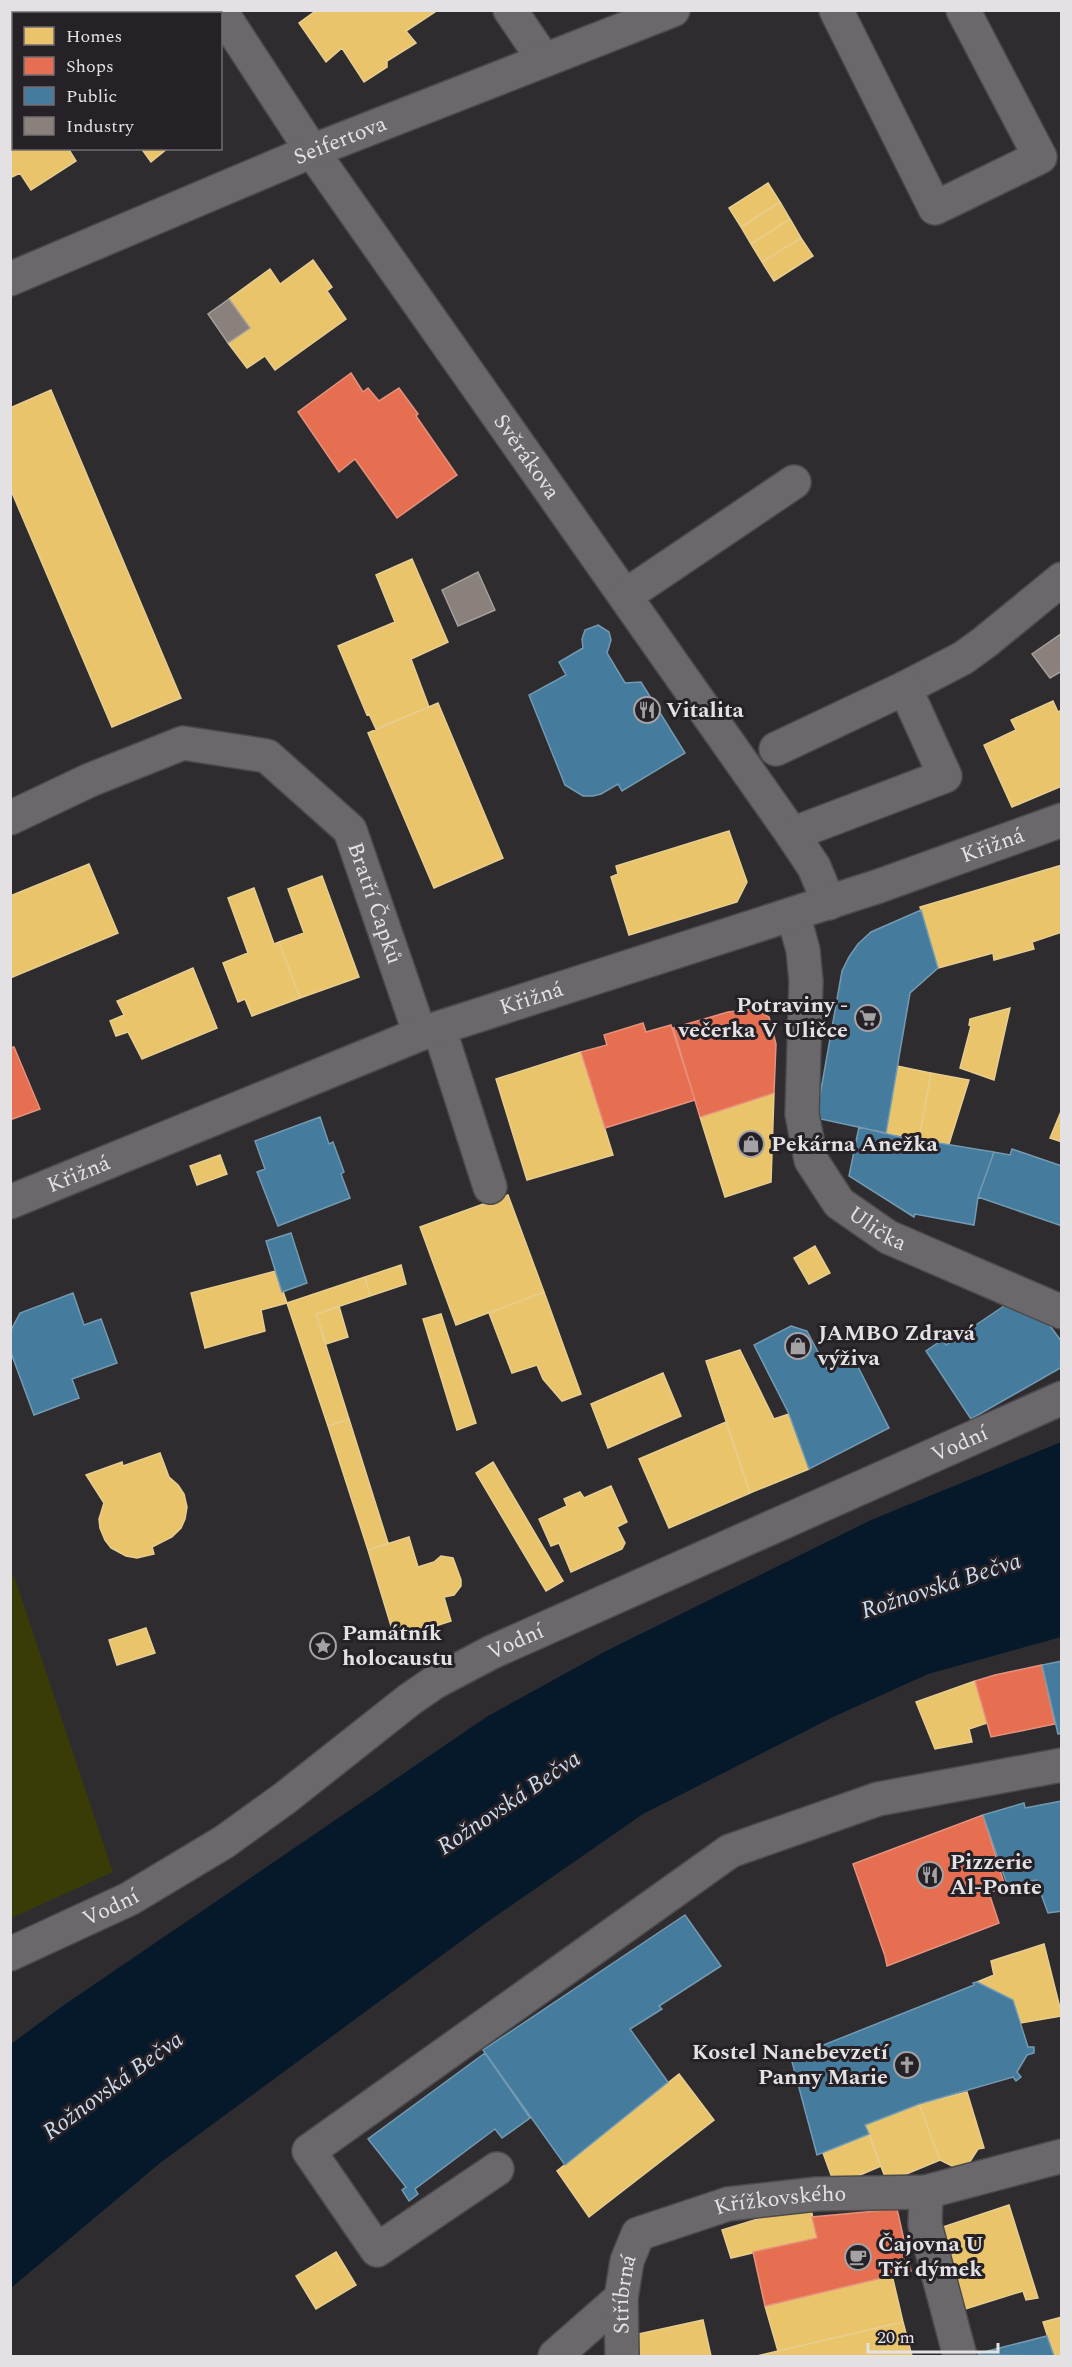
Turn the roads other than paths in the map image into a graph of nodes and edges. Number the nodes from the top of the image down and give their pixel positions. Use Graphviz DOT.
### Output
graph roads {
  1 [pos="510,10"];
  2 [pos="673,10"];
  3 [pos="836,10"];
  4 [pos="963,10"];
  5 [pos="222,13"];
  6 [pos="544,60"];
  7 [pos="312,151"];
  8 [pos="10,279"];
  9 [pos="794,482"];
  10 [pos="1062,579"];
  11 [pos="625,596"];
  12 [pos="905,688"];
  13 [pos="776,749"];
  14 [pos="10,818"];
  15 [pos="1062,820"];
  16 [pos="792,834"];
  17 [pos="829,903"];
  18 [pos="793,914"];
  19 [pos="430,1031"];
  20 [pos="490,1187"];
  21 [pos="10,1202"];
  22 [pos="1062,1312"];
  23 [pos="1062,1398"];
  24 [pos="1062,1765"];
  25 [pos="10,1954"];
  26 [pos="1062,2156"];
  27 [pos="497,2169"];
  28 [pos="927,2192"];
  29 [pos="638,2234"];
  30 [pos="621,2298"];
  31 [pos="555,2356"];
  32 [pos="622,2356"];
  33 [pos="960,2356"];
  1 -- 6 [label="street"];
  2 -- 6 [label="street, Seifertova"];
  3 -- 4 [label="street"];
  5 -- 7 [label="street, Svěrákova"];
  6 -- 7 [label="street, Seifertova"];
  7 -- 8 [label="street, Seifertova"];
  7 -- 11 [label="street, Svěrákova"];
  9 -- 11 [label="street"];
  10 -- 12 [label="street"];
  11 -- 16 [label="street, Svěrákova"];
  12 -- 13 [label="street"];
  12 -- 16 [label="street"];
  14 -- 19 [label="street, Bratří Čapků"];
  15 -- 17 [label="street, Křižná"];
  16 -- 17 [label="street, Svěrákova"];
  17 -- 18 [label="street, Křižná"];
  18 -- 19 [label="street, Křižná"];
  18 -- 22 [label="street, Ulička"];
  19 -- 20 [label="street, Bratří Čapků"];
  19 -- 21 [label="street, Křižná"];
  23 -- 25 [label="street, Vodní"];
  24 -- 27 [label="street"];
  26 -- 28 [label="street, Křížkovského"];
  28 -- 29 [label="street, Křížkovského"];
  28 -- 33 [label="street"];
  29 -- 30 [label="street, Stříbrná"];
  30 -- 31 [label="street"];
  30 -- 32 [label="street, Stříbrná"];
}
